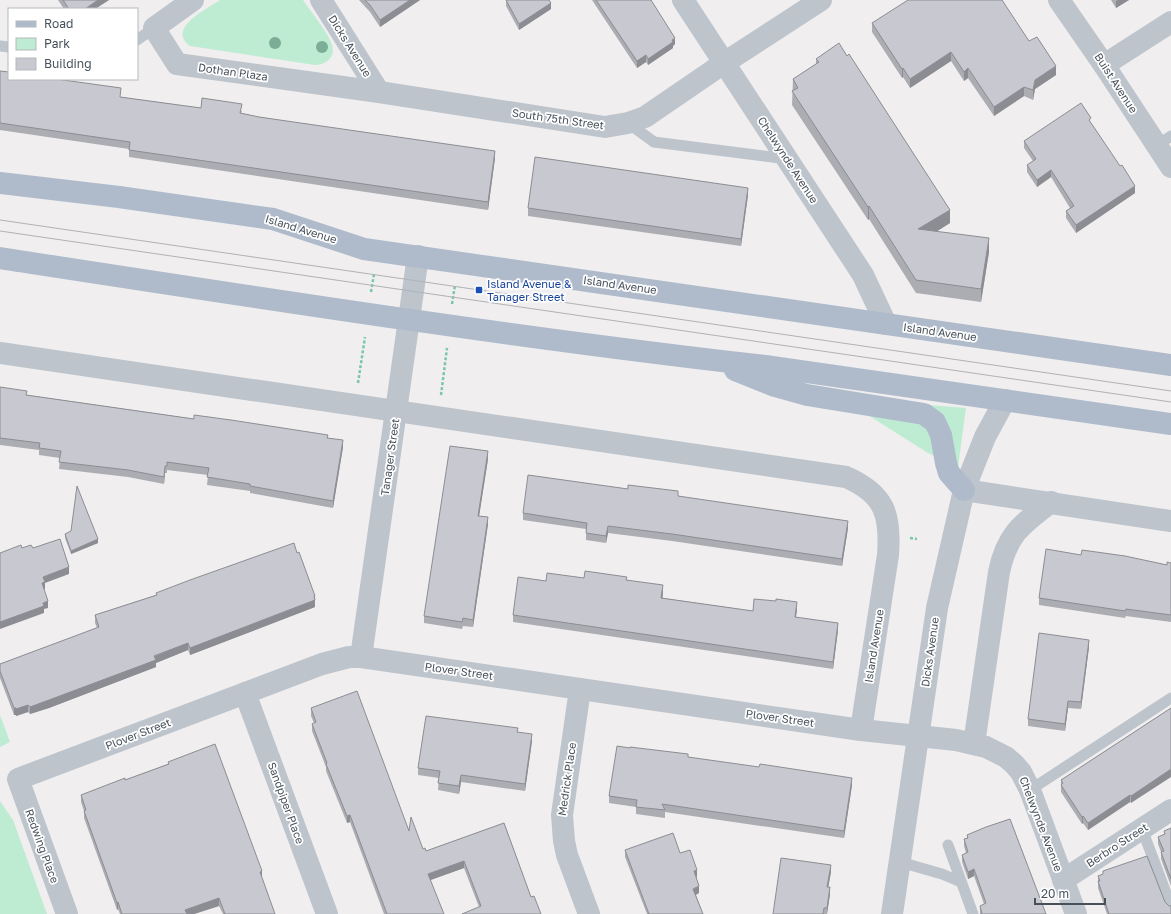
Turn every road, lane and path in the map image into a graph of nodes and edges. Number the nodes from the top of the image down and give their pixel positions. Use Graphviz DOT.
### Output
graph roads {
  1 [pos="193,0"];
  2 [pos="321,0"];
  3 [pos="683,0"];
  4 [pos="821,0"];
  5 [pos="1059,0"];
  6 [pos="1171,22"];
  7 [pos="145,34"];
  8 [pos="724,63"];
  9 [pos="1104,65"];
  10 [pos="379,92"];
  11 [pos="628,123"];
  12 [pos="1164,141"];
  13 [pos="788,159"];
  14 [pos="1171,167"];
  15 [pos="0,183"];
  16 [pos="418,256"];
  17 [pos="0,258"];
  18 [pos="374,269"];
  19 [pos="456,281"];
  20 [pos="371,295"];
  21 [pos="452,306"];
  22 [pos="410,320"];
  23 [pos="886,324"];
  24 [pos="366,335"];
  25 [pos="448,345"];
  26 [pos="0,353"];
  27 [pos="708,360"];
  28 [pos="1171,365"];
  29 [pos="357,388"];
  30 [pos="441,399"];
  31 [pos="1005,400"];
  32 [pos="397,411"];
  33 [pos="1171,424"];
  34 [pos="964,490"];
  35 [pos="1051,502"];
  36 [pos="1171,521"];
  37 [pos="361,657"];
  38 [pos="580,689"];
  39 [pos="245,693"];
  40 [pos="1171,698"];
  41 [pos="861,730"];
  42 [pos="918,736"];
  43 [pos="974,744"];
  44 [pos="18,779"];
  45 [pos="1030,790"];
  46 [pos="1171,810"];
  47 [pos="1142,829"];
  48 [pos="948,845"];
  49 [pos="900,862"];
  50 [pos="1063,880"];
  51 [pos="961,882"];
  52 [pos="1171,906"];
  53 [pos="67,914"];
  54 [pos="327,914"];
  55 [pos="589,914"];
  56 [pos="892,914"];
  57 [pos="973,914"];
  58 [pos="1076,914"];
  1 -- 7 [label="street, Dothan Plaza"];
  2 -- 10 [label="street, Dicks Avenue"];
  3 -- 8 [label="street, Chelwynde Avenue"];
  4 -- 8 [label="street, South 75th Street"];
  5 -- 9 [label="street, Buist Avenue"];
  6 -- 9 [label="street"];
  7 -- 10 [label="street, Dothan Plaza"];
  8 -- 11 [label="street, South 75th Street"];
  8 -- 13 [label="street, Chelwynde Avenue"];
  9 -- 12 [label="street, Buist Avenue"];
  10 -- 11 [label="street, South 75th Street"];
  11 -- 13 [label="lane"];
  12 -- 14 [label="street, Buist Avenue"];
  13 -- 23 [label="street, Chelwynde Avenue"];
  15 -- 16 [label="main road, Island Avenue"];
  16 -- 22 [label="street, Tanager Street"];
  16 -- 23 [label="main road, Island Avenue"];
  17 -- 22 [label="main road"];
  18 -- 20 [label="path"];
  19 -- 21 [label="path"];
  22 -- 27 [label="main road"];
  22 -- 32 [label="street, Tanager Street"];
  23 -- 28 [label="main road, Island Avenue"];
  24 -- 29 [label="path"];
  25 -- 30 [label="path"];
  26 -- 32 [label="street, Island Avenue"];
  27 -- 31 [label="main road"];
  27 -- 34 [label="main road"];
  31 -- 33 [label="main road"];
  31 -- 34 [label="street, Dicks Avenue"];
  32 -- 37 [label="street, Tanager Street"];
  32 -- 41 [label="street, Island Avenue"];
  34 -- 35 [label="street"];
  34 -- 42 [label="street, Dicks Avenue"];
  35 -- 36 [label="street"];
  35 -- 43 [label="street"];
  37 -- 38 [label="street, Plover Street"];
  37 -- 39 [label="street, Plover Street"];
  38 -- 41 [label="street, Plover Street"];
  38 -- 55 [label="street, Medrick Place"];
  39 -- 44 [label="street, Plover Street"];
  39 -- 54 [label="street, Sandpiper Place"];
  40 -- 45 [label="lane"];
  41 -- 42 [label="street, Plover Street"];
  42 -- 43 [label="street, Chelwynde Avenue"];
  42 -- 49 [label="street, Dicks Avenue"];
  43 -- 45 [label="street, Chelwynde Avenue"];
  44 -- 53 [label="street, Redwing Place"];
  45 -- 50 [label="street, Chelwynde Avenue"];
  46 -- 47 [label="street, Berbro Street"];
  47 -- 50 [label="street, Berbro Street"];
  47 -- 52 [label="lane"];
  48 -- 51 [label="lane"];
  49 -- 51 [label="lane"];
  49 -- 56 [label="street, Dicks Avenue"];
  50 -- 58 [label="street, Chelwynde Avenue"];
  51 -- 57 [label="lane"];
}
